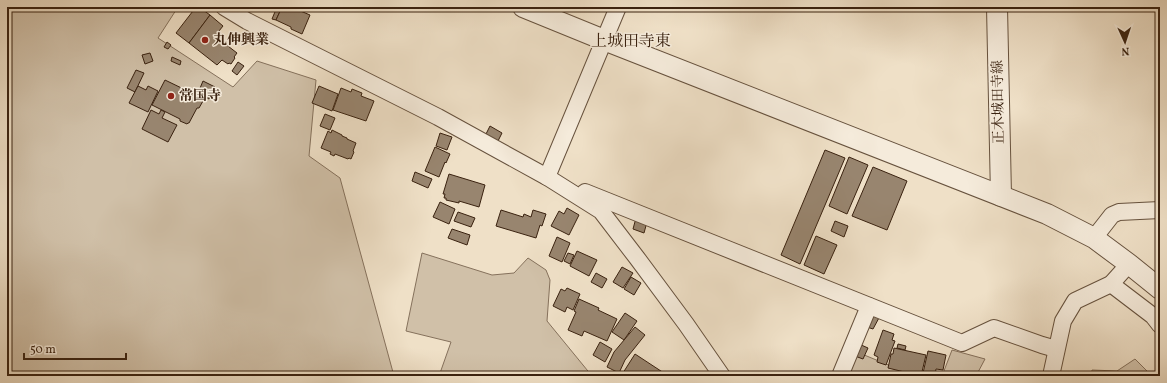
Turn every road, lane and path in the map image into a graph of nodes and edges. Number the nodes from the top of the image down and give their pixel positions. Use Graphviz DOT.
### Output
graph roads {
  1 [pos="224,7"];
  2 [pos="523,7"];
  3 [pos="618,7"];
  4 [pos="997,7"];
  5 [pos="250,14"];
  6 [pos="604,40"];
  7 [pos="547,177"];
  8 [pos="1002,196"];
  9 [pos="1160,210"];
  10 [pos="1094,238"];
  11 [pos="1129,264"];
  12 [pos="1111,284"];
  13 [pos="1160,289"];
  14 [pos="869,306"];
  15 [pos="1160,325"];
  16 [pos="1056,349"];
  17 [pos="722,376"];
  18 [pos="840,376"];
  19 [pos="1051,376"];
  1 -- 5 [label="street"];
  2 -- 6 [label="street"];
  3 -- 6 [label="street"];
  4 -- 8 [label="street, 正木城田寺線"];
  5 -- 7 [label="street"];
  6 -- 7 [label="street"];
  6 -- 8 [label="street"];
  7 -- 14 [label="street"];
  7 -- 17 [label="street"];
  8 -- 10 [label="street"];
  9 -- 10 [label="street"];
  10 -- 11 [label="street"];
  11 -- 12 [label="street"];
  11 -- 13 [label="street"];
  12 -- 15 [label="street"];
  12 -- 16 [label="street"];
  14 -- 16 [label="street"];
  14 -- 18 [label="street"];
  16 -- 19 [label="street"];
}
